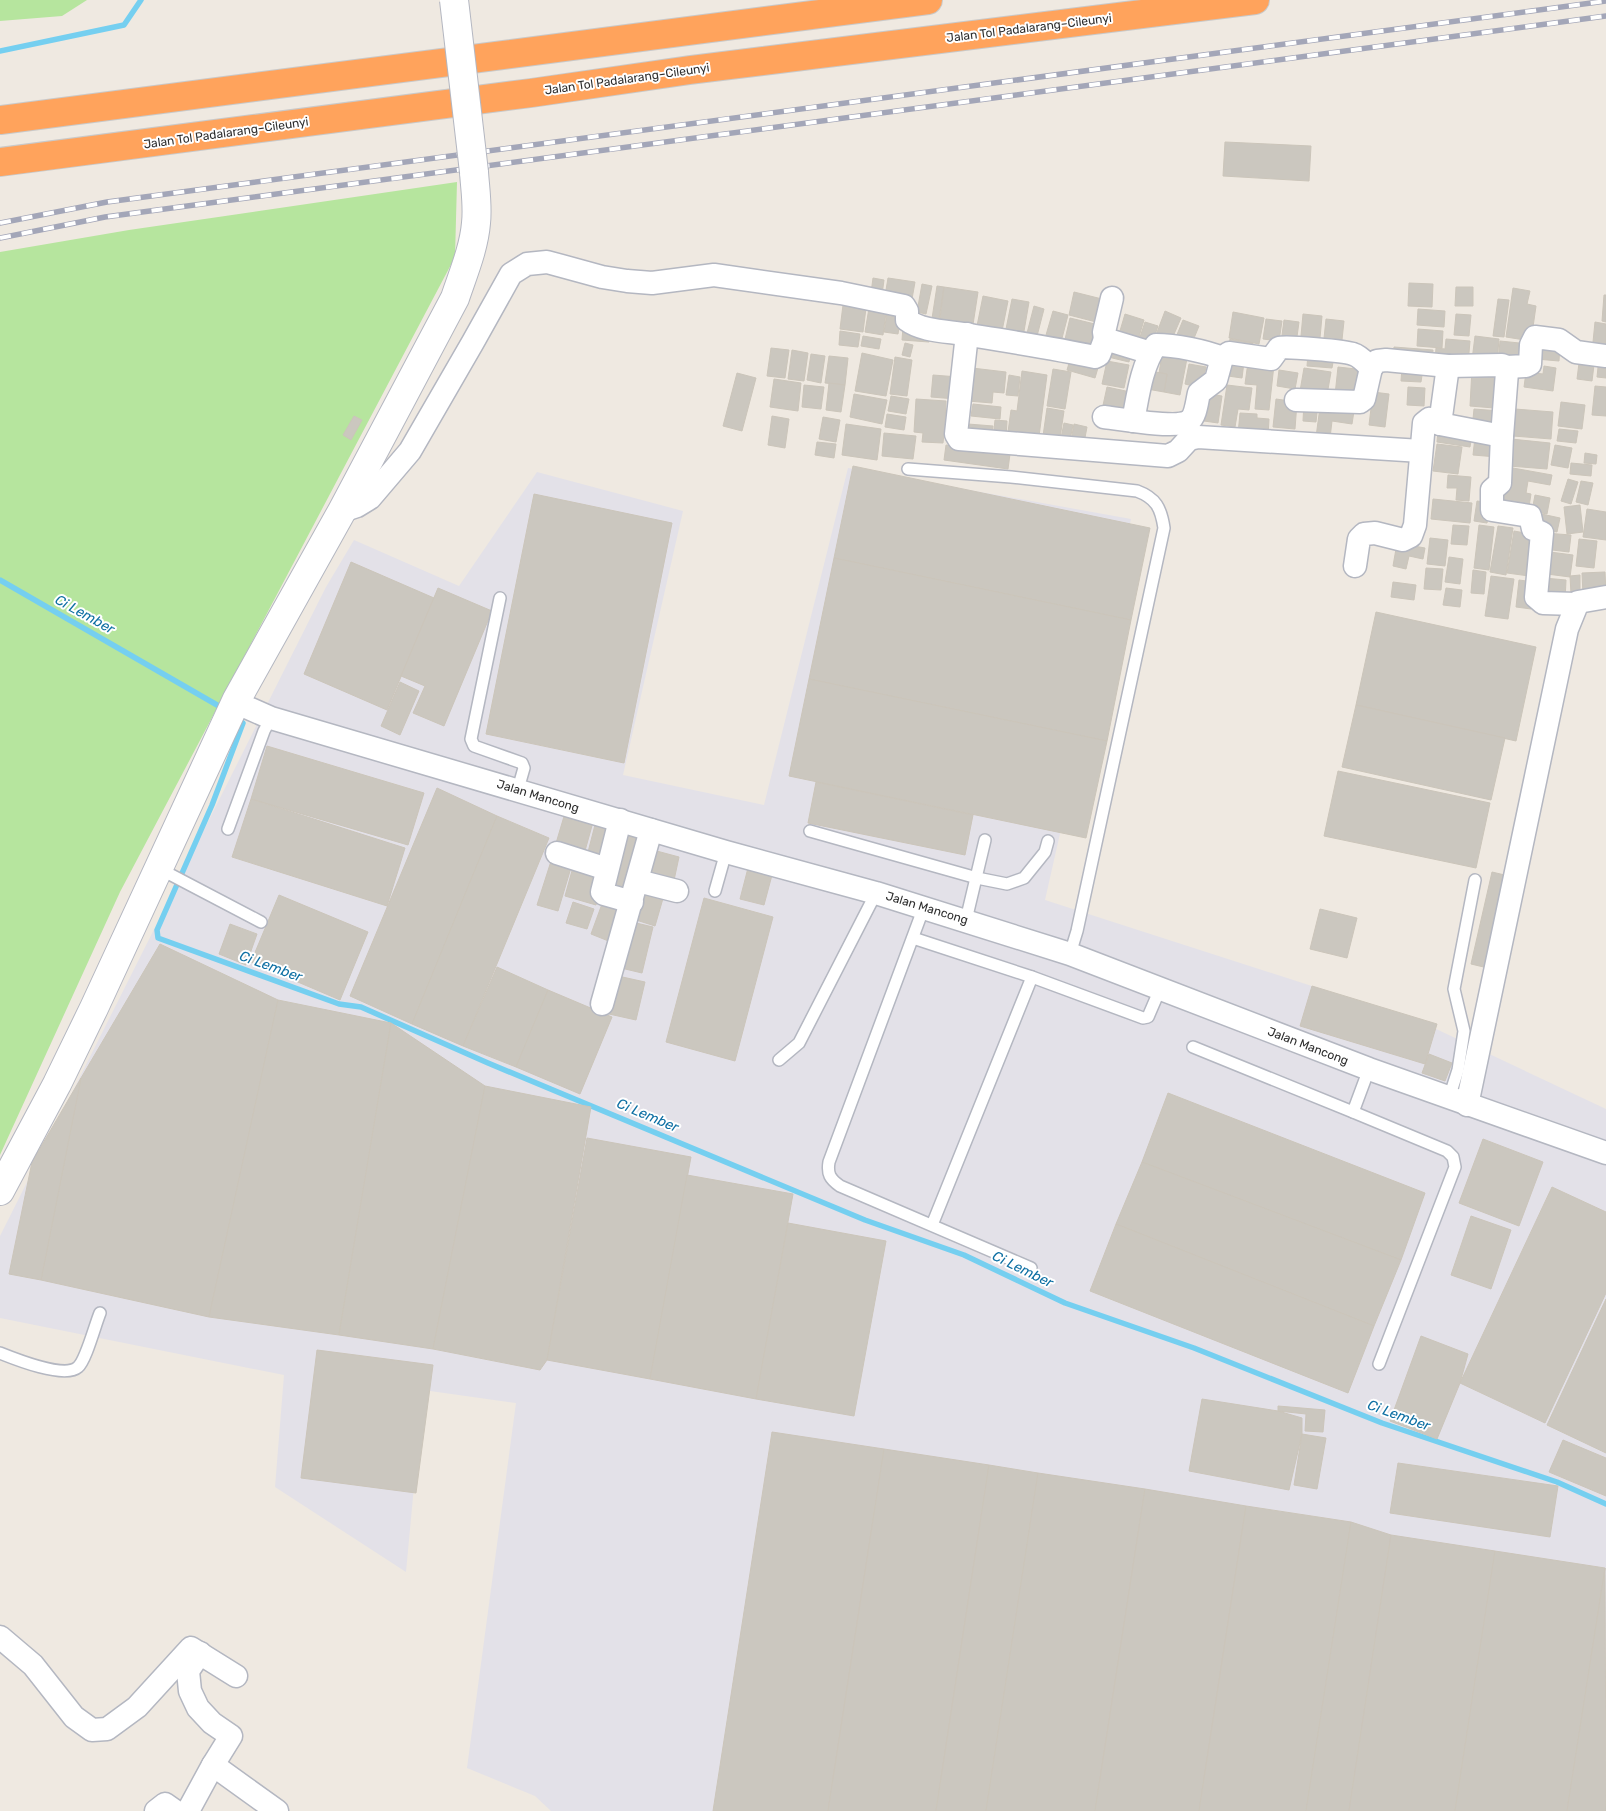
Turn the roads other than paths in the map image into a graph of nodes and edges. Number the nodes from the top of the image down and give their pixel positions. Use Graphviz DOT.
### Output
graph roads {
  1 [pos="454,0"];
  2 [pos="928,0"];
  3 [pos="1255,0"];
  4 [pos="0,120"];
  5 [pos="0,162"];
  6 [pos="1112,298"];
  7 [pos="967,334"];
  8 [pos="1106,339"];
  9 [pos="1151,353"];
  10 [pos="1606,356"];
  11 [pos="1222,358"];
  12 [pos="1448,366"];
  13 [pos="1507,367"];
  14 [pos="1371,368"];
  15 [pos="1296,400"];
  16 [pos="1104,417"];
  17 [pos="1133,421"];
  18 [pos="1440,424"];
  19 [pos="1502,436"];
  20 [pos="1421,451"];
  21 [pos="908,469"];
  22 [pos="342,511"];
  23 [pos="1355,566"];
  24 [pos="1606,597"];
  25 [pos="500,598"];
  26 [pos="1576,604"];
  27 [pos="247,711"];
  28 [pos="518,790"];
  29 [pos="620,820"];
  30 [pos="228,829"];
  31 [pos="651,830"];
  32 [pos="810,831"];
  33 [pos="985,840"];
  34 [pos="1048,841"];
  35 [pos="726,852"];
  36 [pos="557,853"];
  37 [pos="607,869"];
  38 [pos="164,871"];
  39 [pos="977,878"];
  40 [pos="1475,880"];
  41 [pos="638,881"];
  42 [pos="677,891"];
  43 [pos="715,892"];
  44 [pos="876,893"];
  45 [pos="632,902"];
  46 [pos="924,908"];
  47 [pos="966,920"];
  48 [pos="260,922"];
  49 [pos="913,938"];
  50 [pos="1070,954"];
  51 [pos="1032,977"];
  52 [pos="1160,989"];
  53 [pos="602,1004"];
  54 [pos="1193,1047"];
  55 [pos="779,1060"];
  56 [pos="1369,1069"];
  57 [pos="1458,1101"];
  58 [pos="1352,1112"];
  59 [pos="1606,1154"];
  60 [pos="0,1191"];
  61 [pos="932,1225"];
  62 [pos="1032,1268"];
  63 [pos="100,1313"];
  64 [pos="0,1353"];
  65 [pos="1379,1364"];
  66 [pos="0,1638"];
  67 [pos="200,1653"];
  68 [pos="236,1676"];
  69 [pos="213,1765"];
  70 [pos="156,1811"];
  71 [pos="175,1811"];
  72 [pos="188,1811"];
  73 [pos="277,1811"];
  1 -- 22 [label="street, bridge"];
  2 -- 4 [label="highway"];
  3 -- 5 [label="highway, Jalan Tol Padalarang–Cileunyi"];
  6 -- 8 [label="street"];
  7 -- 8 [label="street"];
  7 -- 20 [label="street"];
  7 -- 22 [label="street"];
  8 -- 9 [label="street"];
  9 -- 11 [label="street"];
  9 -- 17 [label="street"];
  10 -- 13 [label="street"];
  11 -- 14 [label="street"];
  11 -- 17 [label="street"];
  12 -- 13 [label="street"];
  12 -- 14 [label="street"];
  12 -- 18 [label="street"];
  13 -- 19 [label="street"];
  14 -- 15 [label="street"];
  16 -- 17 [label="street"];
  18 -- 19 [label="street"];
  18 -- 20 [label="street"];
  19 -- 26 [label="street"];
  20 -- 23 [label="street"];
  21 -- 50 [label="lane"];
  22 -- 27 [label="street"];
  24 -- 26 [label="street"];
  25 -- 28 [label="lane"];
  26 -- 57 [label="street"];
  27 -- 28 [label="street, Jalan Mancong"];
  27 -- 30 [label="lane"];
  27 -- 38 [label="street"];
  28 -- 29 [label="street, Jalan Mancong"];
  29 -- 31 [label="street, Jalan Mancong"];
  29 -- 37 [label="street"];
  31 -- 35 [label="street, Jalan Mancong"];
  31 -- 41 [label="street"];
  32 -- 39 [label="lane"];
  33 -- 39 [label="lane"];
  34 -- 39 [label="lane"];
  35 -- 43 [label="lane"];
  35 -- 44 [label="street, Jalan Mancong"];
  36 -- 37 [label="street"];
  37 -- 45 [label="street"];
  38 -- 48 [label="lane"];
  38 -- 60 [label="street"];
  39 -- 47 [label="lane"];
  40 -- 57 [label="lane"];
  41 -- 42 [label="street"];
  41 -- 45 [label="street"];
  44 -- 46 [label="street, Jalan Mancong"];
  44 -- 55 [label="lane"];
  45 -- 53 [label="street"];
  46 -- 47 [label="street, Jalan Mancong"];
  46 -- 49 [label="lane"];
  47 -- 50 [label="street, Jalan Mancong"];
  49 -- 51 [label="lane"];
  49 -- 61 [label="lane"];
  50 -- 52 [label="street, Jalan Mancong"];
  51 -- 52 [label="lane"];
  51 -- 61 [label="lane"];
  52 -- 56 [label="street, Jalan Mancong"];
  54 -- 58 [label="lane"];
  56 -- 57 [label="street, Jalan Mancong"];
  56 -- 58 [label="lane"];
  57 -- 59 [label="street, Jalan Mancong"];
  58 -- 65 [label="lane"];
  61 -- 62 [label="lane"];
  63 -- 64 [label="lane"];
  66 -- 67 [label="street"];
  67 -- 68 [label="street"];
  67 -- 69 [label="street"];
  69 -- 72 [label="street"];
  69 -- 73 [label="street"];
  70 -- 71 [label="street"];
}
